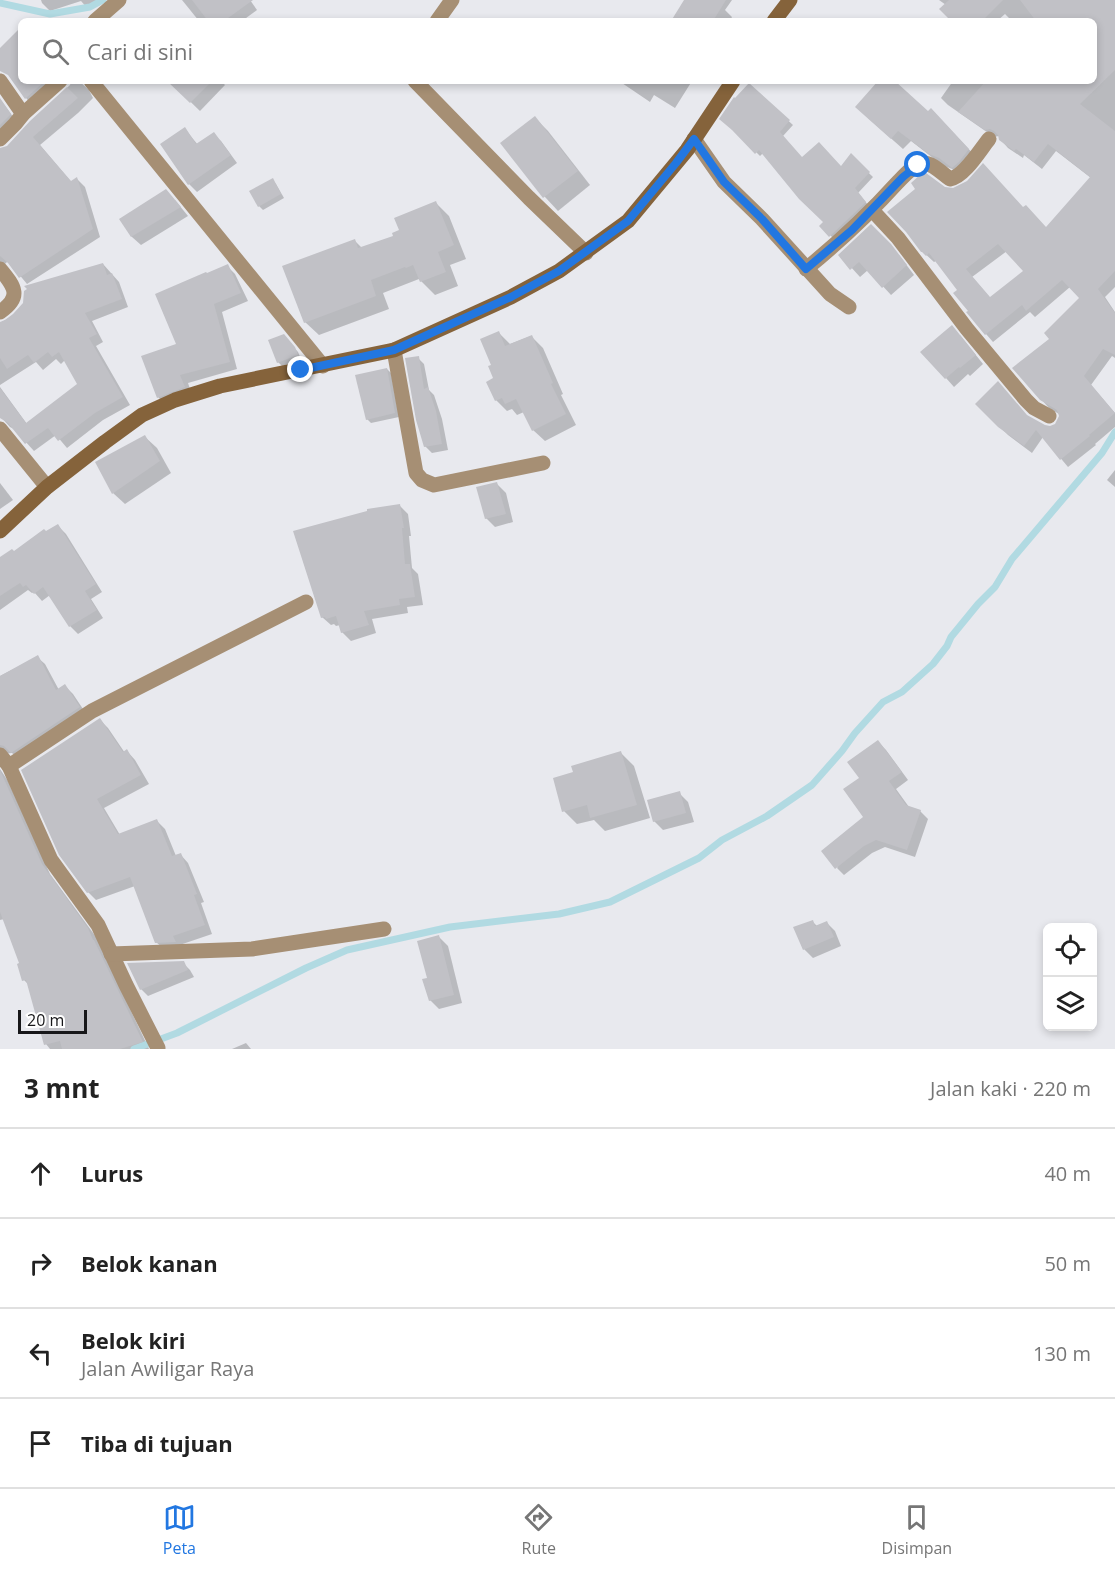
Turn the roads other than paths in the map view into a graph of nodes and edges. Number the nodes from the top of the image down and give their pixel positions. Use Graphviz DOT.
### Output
graph roads {
  1 [pos="119,0"];
  2 [pos="452,0"];
  3 [pos="790,0"];
  4 [pos="98,18"];
  5 [pos="439,18"];
  6 [pos="776,18"];
  7 [pos="0,81"];
  8 [pos="57,84"];
  9 [pos="93,84"];
  10 [pos="418,84"];
  11 [pos="731,84"];
  12 [pos="23,114"];
  13 [pos="0,139"];
  14 [pos="694,139"];
  15 [pos="989,139"];
  16 [pos="872,210"];
  17 [pos="586,253"];
  18 [pos="806,269"];
  19 [pos="0,270"];
  20 [pos="849,307"];
  21 [pos="0,312"];
  22 [pos="394,350"];
  23 [pos="322,366"];
  24 [pos="1049,416"];
  25 [pos="0,429"];
  26 [pos="543,462"];
  27 [pos="47,487"];
  28 [pos="0,531"];
  29 [pos="306,602"];
  30 [pos="5,760"];
  31 [pos="384,929"];
  32 [pos="111,954"];
  33 [pos="159,1047"];
  1 -- 4 [label="street"];
  2 -- 5 [label="street"];
  3 -- 6 [label="street"];
  7 -- 12 [label="street"];
  8 -- 12 [label="street"];
  9 -- 23 [label="street"];
  10 -- 17 [label="street"];
  11 -- 14 [label="street"];
  12 -- 13 [label="street"];
  14 -- 17 [label="street"];
  14 -- 18 [label="street"];
  15 -- 16 [label="street"];
  16 -- 18 [label="street"];
  16 -- 24 [label="street"];
  17 -- 22 [label="street"];
  18 -- 20 [label="street"];
  19 -- 21 [label="street"];
  22 -- 23 [label="street"];
  22 -- 26 [label="street"];
  23 -- 27 [label="street"];
  25 -- 27 [label="street"];
  27 -- 28 [label="street"];
  29 -- 30 [label="street"];
  30 -- 32 [label="street"];
  31 -- 32 [label="street"];
  32 -- 33 [label="street"];
}
